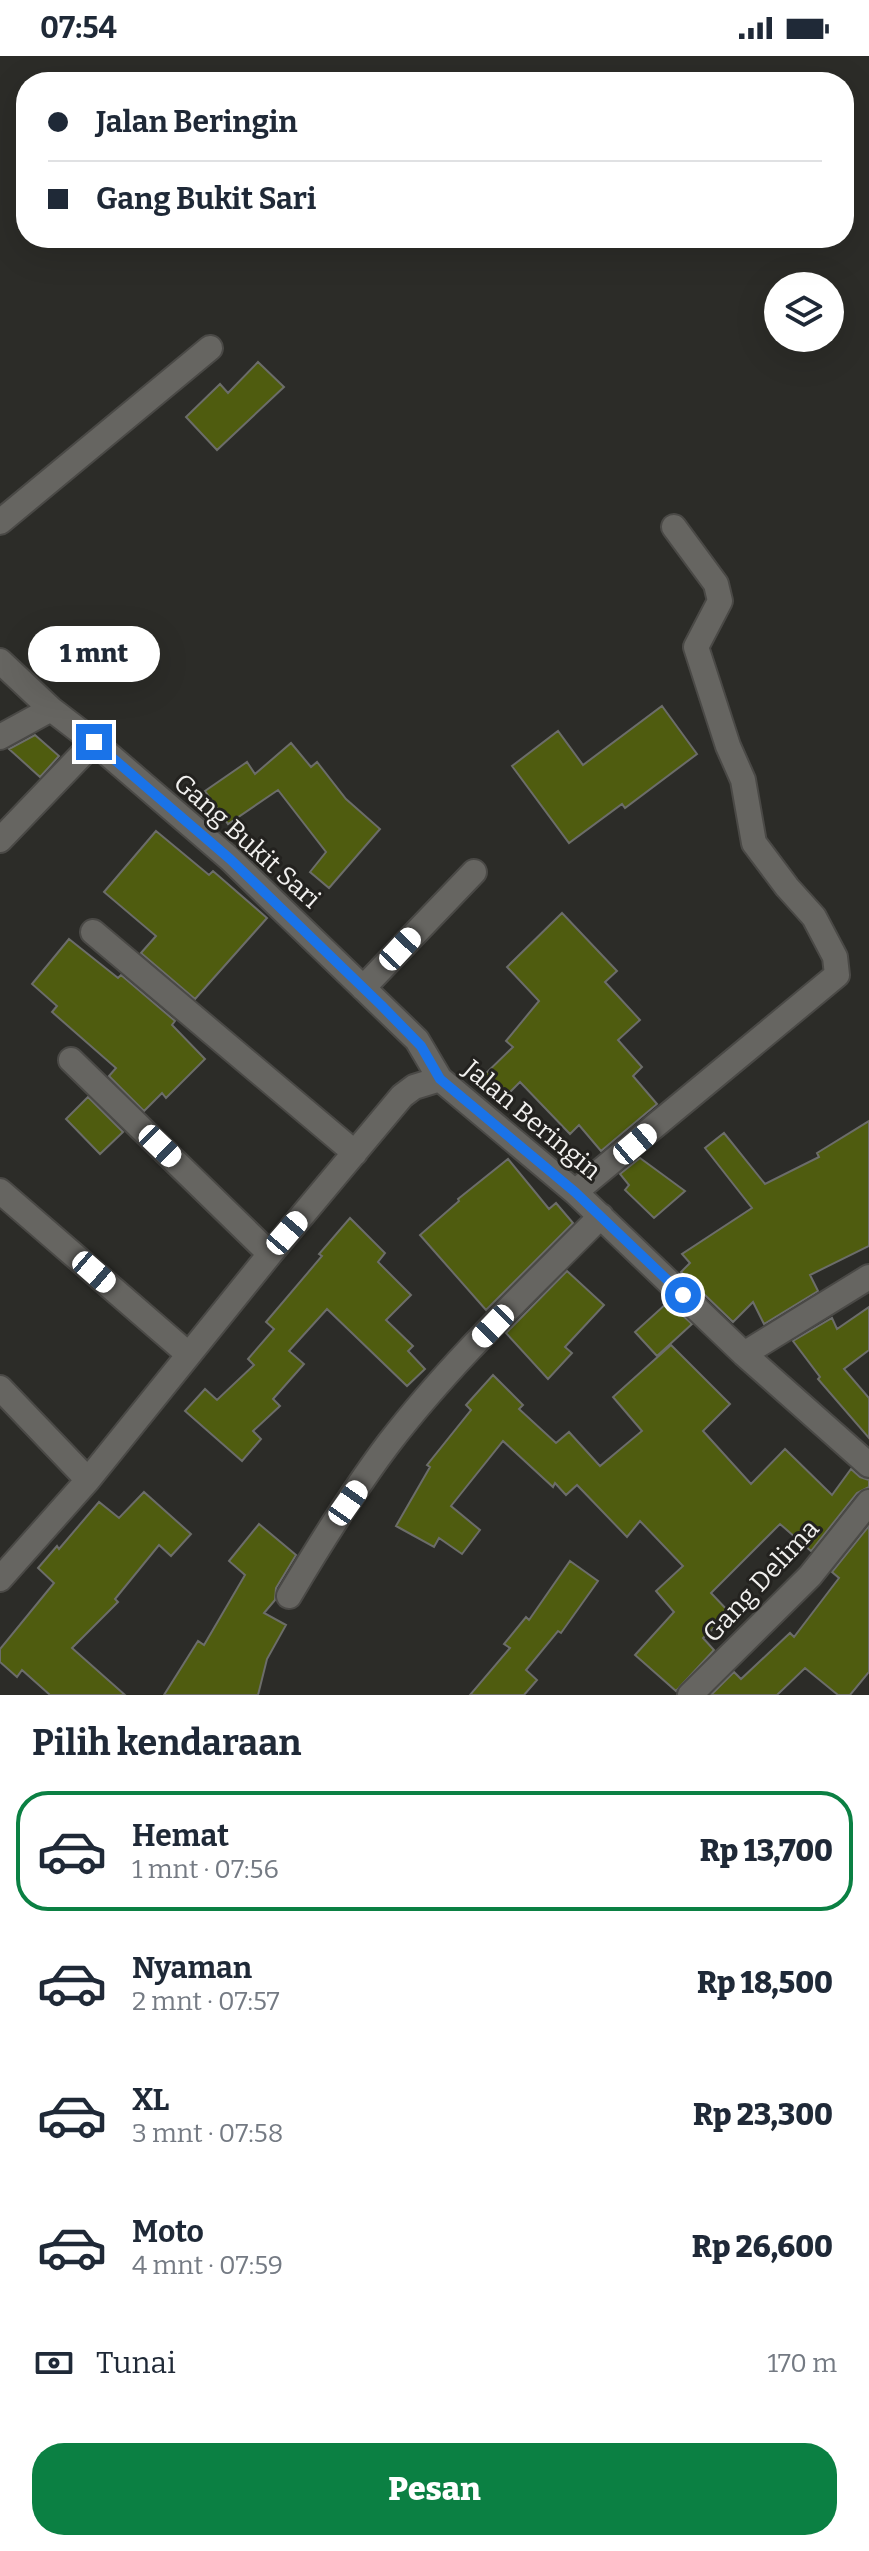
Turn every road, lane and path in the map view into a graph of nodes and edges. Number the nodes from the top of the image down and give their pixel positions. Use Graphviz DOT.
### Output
graph roads {
  1 [pos="210,348"];
  2 [pos="0,522"];
  3 [pos="674,527"];
  4 [pos="0,661"];
  5 [pos="51,709"];
  6 [pos="0,737"];
  7 [pos="94,742"];
  8 [pos="0,840"];
  9 [pos="474,872"];
  10 [pos="93,932"];
  11 [pos="363,988"];
  12 [pos="71,1060"];
  13 [pos="440,1079"];
  14 [pos="355,1153"];
  15 [pos="0,1191"];
  16 [pos="575,1192"];
  17 [pos="601,1216"];
  18 [pos="270,1254"];
  19 [pos="869,1277"];
  20 [pos="188,1354"];
  21 [pos="744,1354"];
  22 [pos="0,1388"];
  23 [pos="869,1465"];
  24 [pos="88,1480"];
  25 [pos="869,1502"];
  26 [pos="0,1579"];
  27 [pos="289,1596"];
  28 [pos="690,1695"];
  1 -- 2 [label="street"];
  3 -- 16 [label="street"];
  4 -- 5 [label="street, Gang Bukit Sari"];
  5 -- 6 [label="street"];
  5 -- 7 [label="street, Gang Bukit Sari"];
  7 -- 8 [label="street"];
  7 -- 11 [label="street, Gang Bukit Sari"];
  9 -- 11 [label="street"];
  10 -- 14 [label="street"];
  11 -- 13 [label="street, Gang Bukit Sari"];
  12 -- 18 [label="street"];
  13 -- 14 [label="street, Jalan Beringin"];
  13 -- 16 [label="street, Jalan Beringin"];
  14 -- 18 [label="street, Jalan Beringin"];
  15 -- 20 [label="street"];
  16 -- 17 [label="street, Jalan Beringin"];
  17 -- 21 [label="street, Jalan Beringin"];
  17 -- 27 [label="street"];
  18 -- 20 [label="street, Jalan Beringin"];
  19 -- 21 [label="street"];
  20 -- 24 [label="street, Jalan Beringin"];
  21 -- 23 [label="street, Jalan Beringin"];
  22 -- 24 [label="street"];
  24 -- 26 [label="street, Jalan Beringin"];
  25 -- 28 [label="street, Gang Delima"];
}
